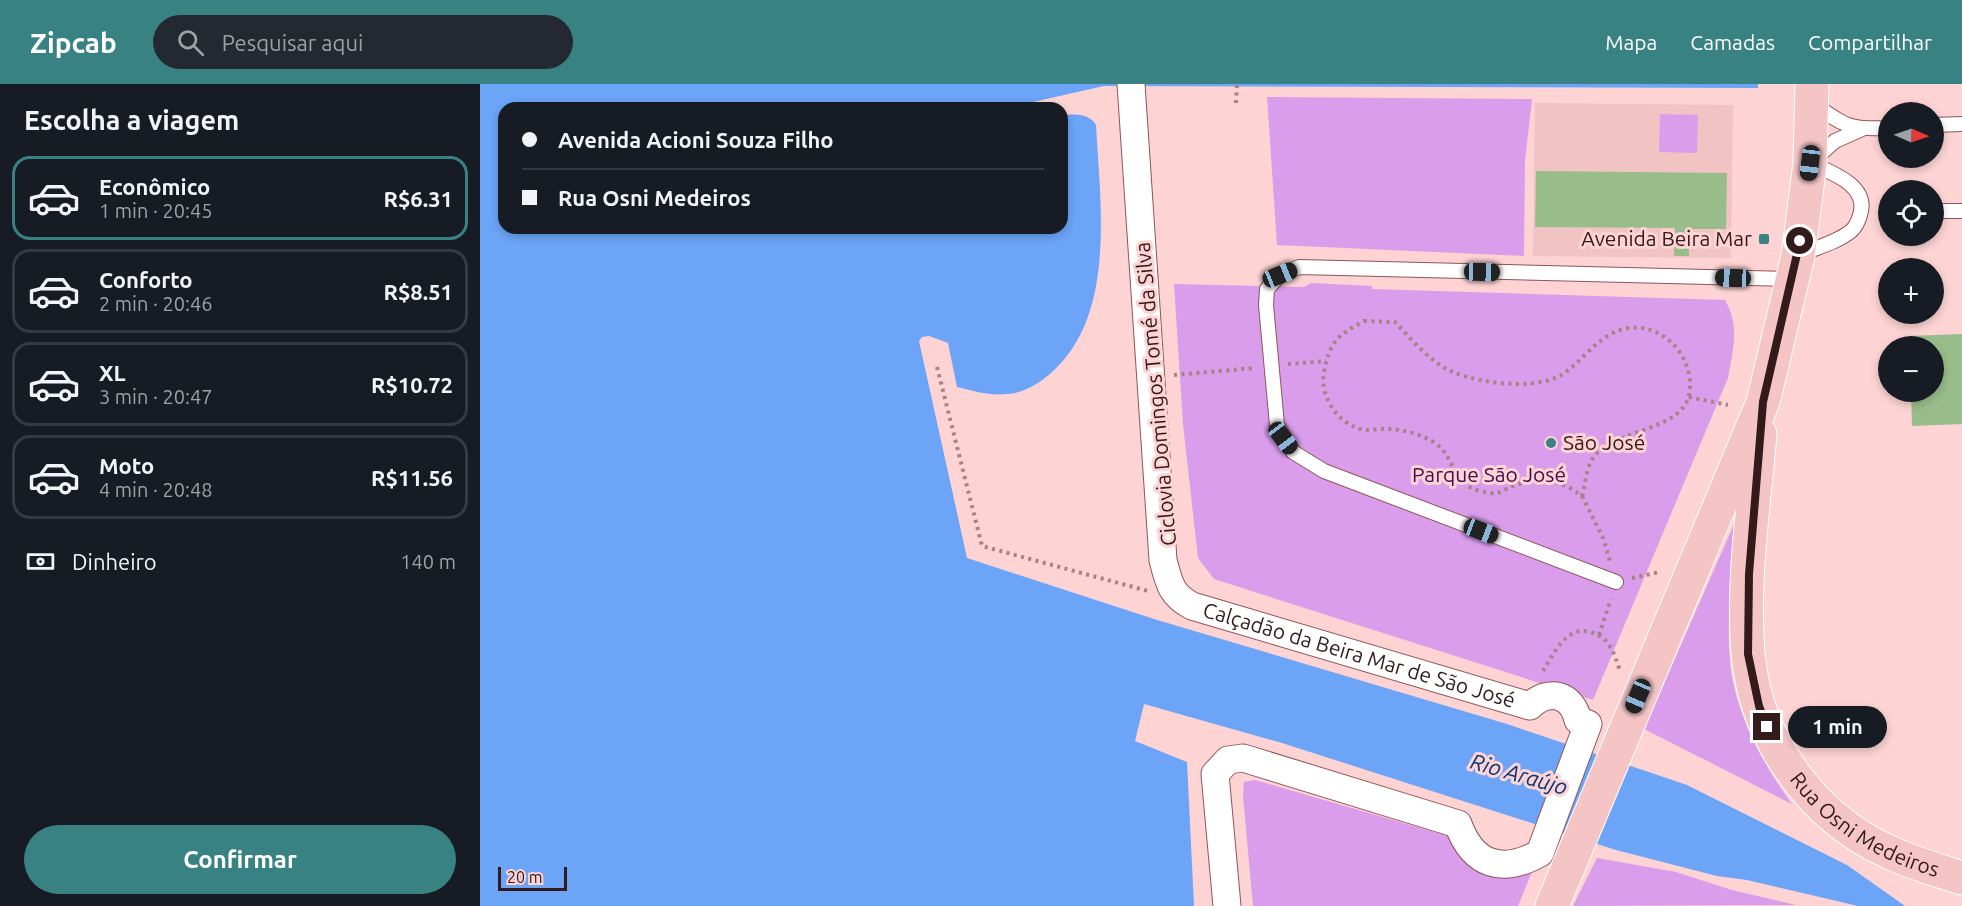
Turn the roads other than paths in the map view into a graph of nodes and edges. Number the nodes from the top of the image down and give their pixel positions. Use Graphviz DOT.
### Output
graph roads {
  1 [pos="1131,84"];
  2 [pos="1812,93"];
  3 [pos="1962,124"];
  4 [pos="1944,125"];
  5 [pos="1878,128"];
  6 [pos="1862,129"];
  7 [pos="1810,163"];
  8 [pos="1944,211"];
  9 [pos="1962,211"];
  10 [pos="1795,268"];
  11 [pos="1763,402"];
  12 [pos="1616,582"];
  13 [pos="1555,858"];
  14 [pos="1962,878"];
  15 [pos="1227,906"];
  16 [pos="1552,906"];
  1 -- 13 [label="street, Calçadão da Beira Mar de São José"];
  2 -- 6 [label="lane"];
  2 -- 7 [label="main road"];
  3 -- 4 [label="lane"];
  5 -- 6 [label="lane"];
  6 -- 7 [label="lane"];
  7 -- 10 [label="main road"];
  7 -- 10 [label="lane"];
  8 -- 9 [label="lane"];
  10 -- 11 [label="main road"];
  10 -- 12 [label="lane"];
  11 -- 13 [label="main road"];
  11 -- 14 [label="main road, Rua Osni Medeiros"];
  13 -- 15 [label="street"];
  13 -- 16 [label="main road"];
}
